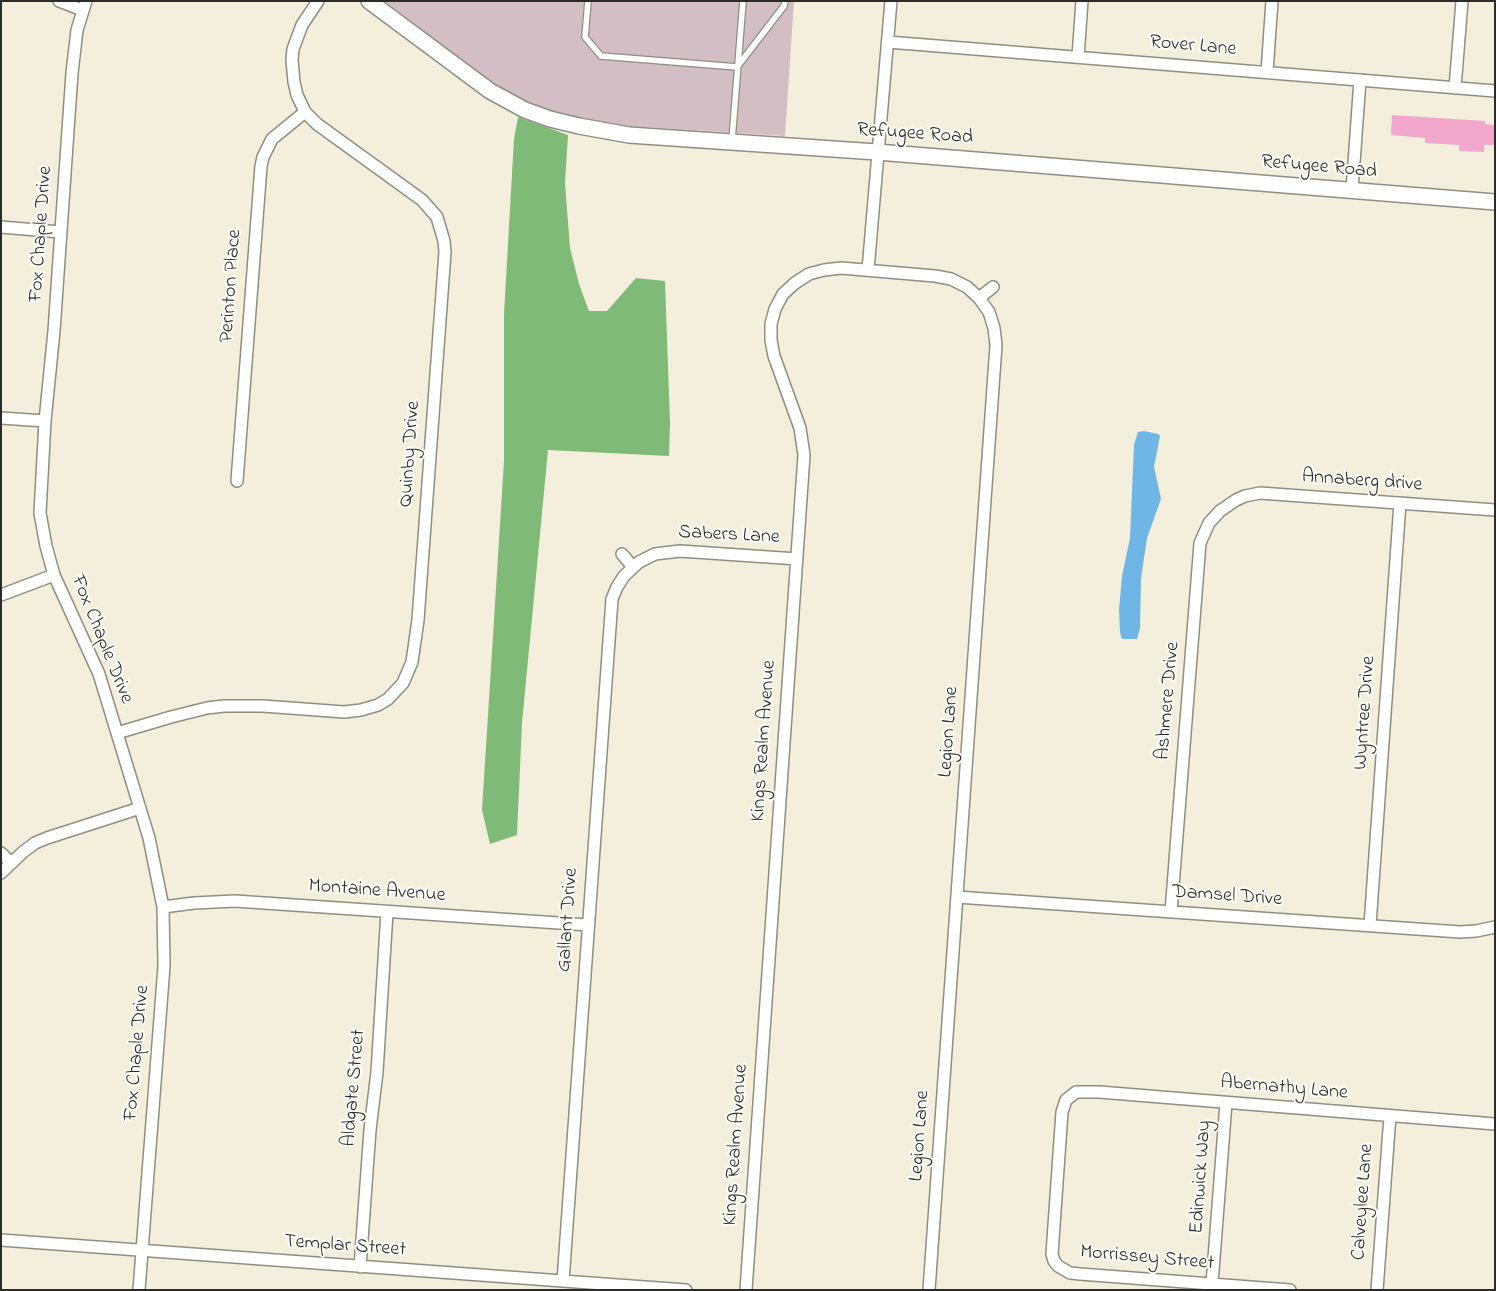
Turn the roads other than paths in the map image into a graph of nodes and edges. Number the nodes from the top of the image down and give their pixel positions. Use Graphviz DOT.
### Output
graph roads {
  1 [pos="59,1"];
  2 [pos="318,1"];
  3 [pos="369,1"];
  4 [pos="588,1"];
  5 [pos="743,1"];
  6 [pos="785,1"];
  7 [pos="891,1"];
  8 [pos="1082,1"];
  9 [pos="1272,1"];
  10 [pos="1462,1"];
  11 [pos="84,6"];
  12 [pos="888,42"];
  13 [pos="1078,57"];
  14 [pos="737,67"];
  15 [pos="1266,72"];
  16 [pos="1360,80"];
  17 [pos="1455,88"];
  18 [pos="1495,91"];
  19 [pos="305,112"];
  20 [pos="732,142"];
  21 [pos="877,152"];
  22 [pos="1352,190"];
  23 [pos="1495,202"];
  24 [pos="1,227"];
  25 [pos="60,232"];
  26 [pos="868,270"];
  27 [pos="993,287"];
  28 [pos="979,298"];
  29 [pos="1,418"];
  30 [pos="45,421"];
  31 [pos="237,481"];
  32 [pos="1400,503"];
  33 [pos="1229,504"];
  34 [pos="1495,510"];
  35 [pos="622,554"];
  36 [pos="797,559"];
  37 [pos="633,567"];
  38 [pos="54,575"];
  39 [pos="1,595"];
  40 [pos="117,733"];
  41 [pos="140,808"];
  42 [pos="1,853"];
  43 [pos="11,863"];
  44 [pos="1,873"];
  45 [pos="957,897"];
  46 [pos="163,907"];
  47 [pos="386,912"];
  48 [pos="1170,912"];
  49 [pos="588,925"];
  50 [pos="1370,926"];
  51 [pos="1495,927"];
  52 [pos="1071,1094"];
  53 [pos="1226,1103"];
  54 [pos="1390,1116"];
  55 [pos="1495,1124"];
  56 [pos="1,1240"];
  57 [pos="142,1250"];
  58 [pos="360,1267"];
  59 [pos="563,1281"];
  60 [pos="1212,1284"];
  61 [pos="1258,1289"];
  62 [pos="139,1290"];
  63 [pos="686,1290"];
  64 [pos="746,1290"];
  65 [pos="929,1290"];
  66 [pos="1290,1290"];
  67 [pos="1376,1290"];
  1 -- 11 [label="street"];
  2 -- 19 [label="street, Quinby Drive"];
  3 -- 20 [label="street, Refugee Road"];
  4 -- 14 [label="lane"];
  5 -- 14 [label="lane"];
  6 -- 14 [label="lane"];
  7 -- 12 [label="street"];
  8 -- 13 [label="street"];
  9 -- 15 [label="street"];
  10 -- 17 [label="street"];
  11 -- 25 [label="street, Fox Chaple Drive"];
  12 -- 13 [label="street, Rover Lane"];
  12 -- 21 [label="street"];
  13 -- 15 [label="street, Rover Lane"];
  14 -- 20 [label="lane"];
  15 -- 16 [label="street, Rover Lane"];
  16 -- 17 [label="street, Rover Lane"];
  16 -- 22 [label="street"];
  17 -- 18 [label="street, Rover Lane"];
  19 -- 31 [label="street, Perinton Place"];
  19 -- 40 [label="street, Quinby Drive"];
  20 -- 21 [label="street, Refugee Road"];
  21 -- 22 [label="street, Refugee Road"];
  21 -- 26 [label="street"];
  22 -- 23 [label="street, Refugee Road"];
  24 -- 25 [label="street"];
  25 -- 30 [label="street, Fox Chaple Drive"];
  26 -- 28 [label="street, Legion Lane"];
  26 -- 36 [label="street, Kings Realm Avenue"];
  27 -- 28 [label="street"];
  28 -- 45 [label="street, Legion Lane"];
  29 -- 30 [label="street"];
  30 -- 38 [label="street, Fox Chaple Drive"];
  32 -- 33 [label="street, Annaberg drive"];
  32 -- 34 [label="street, Annaberg drive"];
  32 -- 50 [label="street, Wyntree Drive"];
  33 -- 48 [label="street, Ashmere Drive"];
  35 -- 37 [label="street"];
  36 -- 37 [label="street, Sabers Lane"];
  36 -- 64 [label="street, Kings Realm Avenue"];
  37 -- 49 [label="street, Gallant Drive"];
  38 -- 39 [label="street"];
  38 -- 40 [label="street, Fox Chaple Drive"];
  40 -- 41 [label="street, Fox Chaple Drive"];
  41 -- 43 [label="street"];
  41 -- 46 [label="street, Fox Chaple Drive"];
  42 -- 43 [label="street"];
  43 -- 44 [label="street"];
  45 -- 48 [label="street, Damsel Drive"];
  45 -- 65 [label="street, Legion Lane"];
  46 -- 47 [label="street, Montaine Avenue"];
  46 -- 57 [label="street, Fox Chaple Drive"];
  47 -- 49 [label="street, Montaine Avenue"];
  47 -- 58 [label="street, Aldgate Street"];
  48 -- 50 [label="street, Damsel Drive"];
  49 -- 59 [label="street, Gallant Drive"];
  50 -- 51 [label="street, Damsel Drive"];
  52 -- 53 [label="street, Abernathy Lane"];
  52 -- 60 [label="street, Morrissey Street"];
  53 -- 54 [label="street, Abernathy Lane"];
  53 -- 60 [label="street, Edinwick Way"];
  54 -- 55 [label="street, Abernathy Lane"];
  54 -- 67 [label="street, Calveylee Lane"];
  56 -- 57 [label="street, Templar Street"];
  57 -- 58 [label="street, Templar Street"];
  57 -- 62 [label="street, Fox Chaple Drive"];
  58 -- 59 [label="street, Templar Street"];
  59 -- 63 [label="street, Templar Street"];
  60 -- 61 [label="street, Morrissey Street"];
  61 -- 66 [label="street, Morrissey Street"];
}
